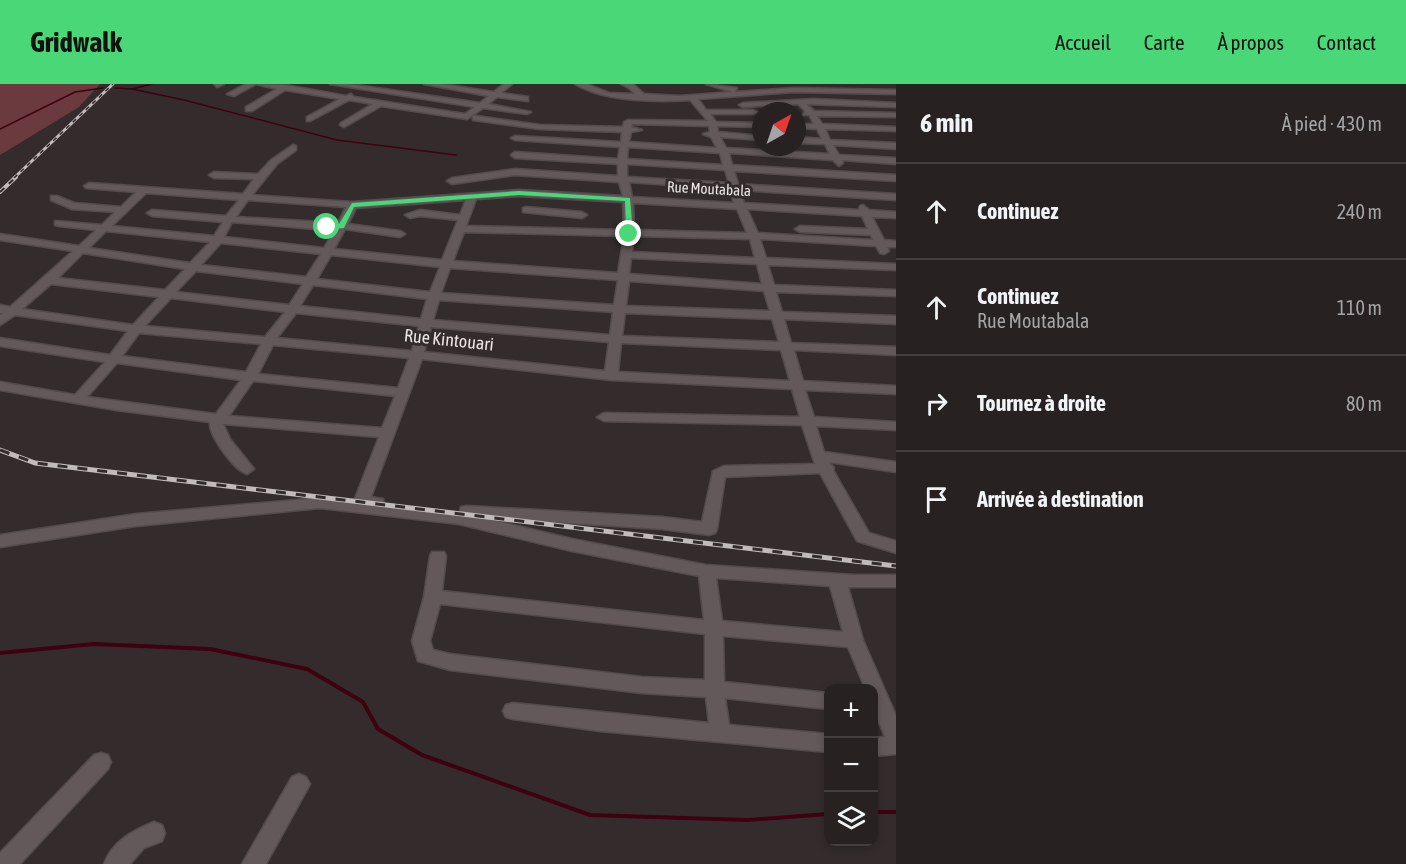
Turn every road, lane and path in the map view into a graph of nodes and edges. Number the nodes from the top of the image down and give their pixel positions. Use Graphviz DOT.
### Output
graph roads {
  1 [pos="252,84"];
  2 [pos="260,84"];
  3 [pos="333,84"];
  4 [pos="428,84"];
  5 [pos="508,84"];
  6 [pos="579,84"];
  7 [pos="625,84"];
  8 [pos="710,84"];
  9 [pos="287,86"];
  10 [pos="366,86"];
  11 [pos="838,87"];
  12 [pos="318,92"];
  13 [pos="896,92"];
  14 [pos="231,94"];
  15 [pos="494,94"];
  16 [pos="745,94"];
  17 [pos="350,97"];
  18 [pos="692,97"];
  19 [pos="643,98"];
  20 [pos="525,99"];
  21 [pos="305,100"];
  22 [pos="806,102"];
  23 [pos="848,102"];
  24 [pos="380,103"];
  25 [pos="479,105"];
  26 [pos="743,105"];
  27 [pos="752,105"];
  28 [pos="896,105"];
  29 [pos="806,108"];
  30 [pos="249,109"];
  31 [pos="527,112"];
  32 [pos="702,112"];
  33 [pos="752,112"];
  34 [pos="806,113"];
  35 [pos="812,113"];
  36 [pos="860,114"];
  37 [pos="896,115"];
  38 [pos="476,118"];
  39 [pos="310,119"];
  40 [pos="344,124"];
  41 [pos="513,124"];
  42 [pos="752,126"];
  43 [pos="806,126"];
  44 [pos="821,127"];
  45 [pos="870,128"];
  46 [pos="714,129"];
  47 [pos="896,129"];
  48 [pos="628,130"];
  49 [pos="752,136"];
  50 [pos="515,138"];
  51 [pos="806,141"];
  52 [pos="828,142"];
  53 [pos="626,145"];
  54 [pos="882,145"];
  55 [pos="896,146"];
  56 [pos="293,148"];
  57 [pos="724,152"];
  58 [pos="515,155"];
  59 [pos="835,158"];
  60 [pos="622,161"];
  61 [pos="895,161"];
  62 [pos="729,169"];
  63 [pos="515,172"];
  64 [pos="214,175"];
  65 [pos="847,176"];
  66 [pos="260,177"];
  67 [pos="623,178"];
  68 [pos="896,178"];
  69 [pos="452,181"];
  70 [pos="89,186"];
  71 [pos="735,186"];
  72 [pos="144,189"];
  73 [pos="519,193"];
  74 [pos="856,195"];
  75 [pos="246,196"];
  76 [pos="581,196"];
  77 [pos="472,197"];
  78 [pos="896,197"];
  79 [pos="54,198"];
  80 [pos="628,199"];
  81 [pos="352,205"];
  82 [pos="740,205"];
  83 [pos="124,210"];
  84 [pos="526,210"];
  85 [pos="152,213"];
  86 [pos="866,213"];
  87 [pos="410,215"];
  88 [pos="582,215"];
  89 [pos="896,215"];
  90 [pos="230,218"];
  91 [pos="461,223"];
  92 [pos="59,224"];
  93 [pos="342,226"];
  94 [pos="800,229"];
  95 [pos="104,230"];
  96 [pos="582,231"];
  97 [pos="876,232"];
  98 [pos="400,234"];
  99 [pos="629,234"];
  100 [pos="754,236"];
  101 [pos="0,237"];
  102 [pos="217,241"];
  103 [pos="881,243"];
  104 [pos="896,244"];
  105 [pos="81,251"];
  106 [pos="327,253"];
  107 [pos="626,255"];
  108 [pos="761,260"];
  109 [pos="445,264"];
  110 [pos="194,267"];
  111 [pos="894,269"];
  112 [pos="623,278"];
  113 [pos="49,280"];
  114 [pos="311,280"];
  115 [pos="770,288"];
  116 [pos="896,292"];
  117 [pos="171,293"];
  118 [pos="434,296"];
  119 [pos="294,307"];
  120 [pos="619,309"];
  121 [pos="6,310"];
  122 [pos="778,315"];
  123 [pos="896,320"];
  124 [pos="0,321"];
  125 [pos="427,323"];
  126 [pos="136,329"];
  127 [pos="615,339"];
  128 [pos="269,341"];
  129 [pos="0,342"];
  130 [pos="788,347"];
  131 [pos="896,351"];
  132 [pos="417,354"];
  133 [pos="112,361"];
  134 [pos="611,376"];
  135 [pos="249,378"];
  136 [pos="797,385"];
  137 [pos="0,386"];
  138 [pos="896,390"];
  139 [pos="403,393"];
  140 [pos="78,400"];
  141 [pos="604,417"];
  142 [pos="220,418"];
  143 [pos="806,421"];
  144 [pos="896,426"];
  145 [pos="388,433"];
  146 [pos="822,462"];
  147 [pos="896,467"];
  148 [pos="247,469"];
  149 [pos="0,542"];
  150 [pos="896,547"];
  151 [pos="438,556"];
  152 [pos="706,571"];
  153 [pos="837,579"];
  154 [pos="896,581"];
  155 [pos="433,597"];
  156 [pos="714,627"];
  157 [pos="854,640"];
  158 [pos="870,684"];
  159 [pos="715,689"];
  160 [pos="824,701"];
  161 [pos="878,706"];
  162 [pos="513,711"];
  163 [pos="720,733"];
  164 [pos="896,740"];
  165 [pos="824,743"];
  166 [pos="896,745"];
  167 [pos="878,747"];
  168 [pos="101,762"];
  169 [pos="298,784"];
  170 [pos="154,833"];
  171 [pos="5,864"];
  172 [pos="116,864"];
  173 [pos="253,864"];
  1 -- 14 [label="street"];
  2 -- 9 [label="street"];
  3 -- 10 [label="street"];
  3 -- 12 [label="street"];
  4 -- 15 [label="street"];
  5 -- 15 [label="street"];
  6 -- 19 [label="street"];
  7 -- 19 [label="street"];
  8 -- 16 [label="street"];
  9 -- 12 [label="street"];
  9 -- 30 [label="street"];
  10 -- 17 [label="street"];
  10 -- 25 [label="street"];
  11 -- 13 [label="street"];
  11 -- 16 [label="street"];
  11 -- 23 [label="street"];
  12 -- 17 [label="street"];
  12 -- 21 [label="street"];
  15 -- 20 [label="street"];
  15 -- 25 [label="street"];
  16 -- 18 [label="street"];
  17 -- 24 [label="street"];
  17 -- 39 [label="street"];
  18 -- 19 [label="street"];
  18 -- 32 [label="street"];
  22 -- 23 [label="street"];
  23 -- 28 [label="street"];
  23 -- 36 [label="street"];
  24 -- 25 [label="street"];
  24 -- 40 [label="street"];
  25 -- 31 [label="street"];
  26 -- 27 [label="street"];
  29 -- 35 [label="street"];
  32 -- 33 [label="street"];
  32 -- 46 [label="street"];
  34 -- 35 [label="street"];
  35 -- 36 [label="street"];
  35 -- 44 [label="street"];
  36 -- 37 [label="street"];
  36 -- 45 [label="street"];
  38 -- 41 [label="street"];
  41 -- 48 [label="street"];
  41 -- 50 [label="street"];
  42 -- 46 [label="street"];
  43 -- 44 [label="street"];
  44 -- 45 [label="street"];
  44 -- 52 [label="street"];
  45 -- 47 [label="street"];
  45 -- 54 [label="street"];
  46 -- 48 [label="street"];
  46 -- 49 [label="street"];
  46 -- 57 [label="street"];
  48 -- 53 [label="street"];
  50 -- 53 [label="street"];
  50 -- 58 [label="street"];
  51 -- 52 [label="street"];
  52 -- 54 [label="street"];
  52 -- 59 [label="street"];
  53 -- 57 [label="street"];
  53 -- 60 [label="street"];
  54 -- 55 [label="street"];
  54 -- 61 [label="street"];
  56 -- 66 [label="street"];
  57 -- 59 [label="street"];
  57 -- 62 [label="street"];
  58 -- 60 [label="street"];
  58 -- 63 [label="street"];
  59 -- 61 [label="street"];
  59 -- 65 [label="street"];
  60 -- 62 [label="street"];
  60 -- 67 [label="street"];
  62 -- 65 [label="street"];
  62 -- 71 [label="street"];
  63 -- 67 [label="street"];
  63 -- 69 [label="street"];
  63 -- 73 [label="street"];
  64 -- 66 [label="street"];
  65 -- 68 [label="street"];
  65 -- 74 [label="street"];
  66 -- 75 [label="street"];
  67 -- 71 [label="street"];
  67 -- 80 [label="street"];
  70 -- 72 [label="street, Rue Moutabala"];
  71 -- 74 [label="street"];
  71 -- 82 [label="street"];
  72 -- 75 [label="street, Rue Moutabala"];
  72 -- 83 [label="street"];
  73 -- 76 [label="street, Rue Moutabala"];
  73 -- 77 [label="street, Rue Moutabala"];
  74 -- 78 [label="street"];
  74 -- 86 [label="street"];
  75 -- 81 [label="street, Rue Moutabala"];
  75 -- 90 [label="street"];
  76 -- 80 [label="street, Rue Moutabala"];
  76 -- 88 [label="street"];
  77 -- 81 [label="street, Rue Moutabala"];
  77 -- 91 [label="street"];
  79 -- 83 [label="street"];
  80 -- 82 [label="street, Rue Moutabala"];
  80 -- 99 [label="street"];
  81 -- 93 [label="street"];
  82 -- 86 [label="street, Rue Moutabala"];
  82 -- 100 [label="street"];
  83 -- 95 [label="street"];
  84 -- 88 [label="street"];
  85 -- 90 [label="street"];
  86 -- 89 [label="street, Rue Moutabala"];
  86 -- 97 [label="street"];
  87 -- 91 [label="street"];
  88 -- 96 [label="street"];
  90 -- 93 [label="street"];
  90 -- 102 [label="street"];
  91 -- 96 [label="street"];
  91 -- 109 [label="street"];
  92 -- 95 [label="street"];
  93 -- 98 [label="street"];
  93 -- 106 [label="street"];
  94 -- 97 [label="street"];
  95 -- 102 [label="street"];
  95 -- 105 [label="street"];
  96 -- 99 [label="street"];
  97 -- 103 [label="street"];
  99 -- 100 [label="street"];
  99 -- 107 [label="street"];
  100 -- 103 [label="street"];
  100 -- 108 [label="street"];
  101 -- 105 [label="street"];
  102 -- 106 [label="street"];
  102 -- 110 [label="street"];
  103 -- 104 [label="street"];
  103 -- 111 [label="street"];
  105 -- 110 [label="street"];
  105 -- 113 [label="street"];
  106 -- 109 [label="street"];
  106 -- 114 [label="street"];
  107 -- 108 [label="street"];
  107 -- 112 [label="street"];
  108 -- 111 [label="street"];
  108 -- 115 [label="street"];
  109 -- 112 [label="street"];
  109 -- 118 [label="street"];
  110 -- 114 [label="street"];
  110 -- 117 [label="street"];
  112 -- 115 [label="street"];
  112 -- 120 [label="street"];
  113 -- 117 [label="street"];
  113 -- 121 [label="street"];
  114 -- 118 [label="street"];
  114 -- 119 [label="street"];
  115 -- 116 [label="street"];
  115 -- 122 [label="street"];
  117 -- 119 [label="street"];
  117 -- 126 [label="street"];
  118 -- 120 [label="street"];
  118 -- 125 [label="street"];
  119 -- 125 [label="street"];
  119 -- 128 [label="street"];
  120 -- 122 [label="street"];
  120 -- 127 [label="street"];
  121 -- 124 [label="street"];
  121 -- 126 [label="street, Rue Kintouari"];
  122 -- 123 [label="street"];
  122 -- 130 [label="street"];
  125 -- 127 [label="street"];
  125 -- 132 [label="street"];
  126 -- 128 [label="street, Rue Kintouari"];
  126 -- 133 [label="street"];
  127 -- 130 [label="street"];
  127 -- 134 [label="street"];
  128 -- 132 [label="street, Rue Kintouari"];
  128 -- 135 [label="street"];
  129 -- 133 [label="street"];
  130 -- 131 [label="street"];
  130 -- 136 [label="street"];
  132 -- 134 [label="street, Rue Kintouari"];
  132 -- 139 [label="street"];
  133 -- 135 [label="street"];
  133 -- 140 [label="street"];
  134 -- 136 [label="street, Rue Kintouari"];
  135 -- 139 [label="street"];
  135 -- 142 [label="street"];
  136 -- 138 [label="street, Rue Kintouari"];
  136 -- 143 [label="street"];
  137 -- 140 [label="street"];
  139 -- 145 [label="street"];
  140 -- 142 [label="street"];
  141 -- 143 [label="street"];
  142 -- 145 [label="street"];
  142 -- 148 [label="street"];
  143 -- 144 [label="street"];
  143 -- 146 [label="street"];
  145 -- 146 [label="street"];
  146 -- 147 [label="street"];
  146 -- 150 [label="street"];
  149 -- 152 [label="street"];
  151 -- 155 [label="street"];
  152 -- 153 [label="street"];
  152 -- 156 [label="street"];
  153 -- 154 [label="street"];
  153 -- 157 [label="street"];
  155 -- 156 [label="street"];
  155 -- 159 [label="street"];
  156 -- 157 [label="street"];
  156 -- 159 [label="street"];
  157 -- 158 [label="street"];
  159 -- 160 [label="street"];
  159 -- 163 [label="street"];
  161 -- 164 [label="street"];
  162 -- 163 [label="street"];
  163 -- 165 [label="street"];
  166 -- 167 [label="street"];
  168 -- 171 [label="street"];
  169 -- 173 [label="street"];
  170 -- 172 [label="street"];
}
